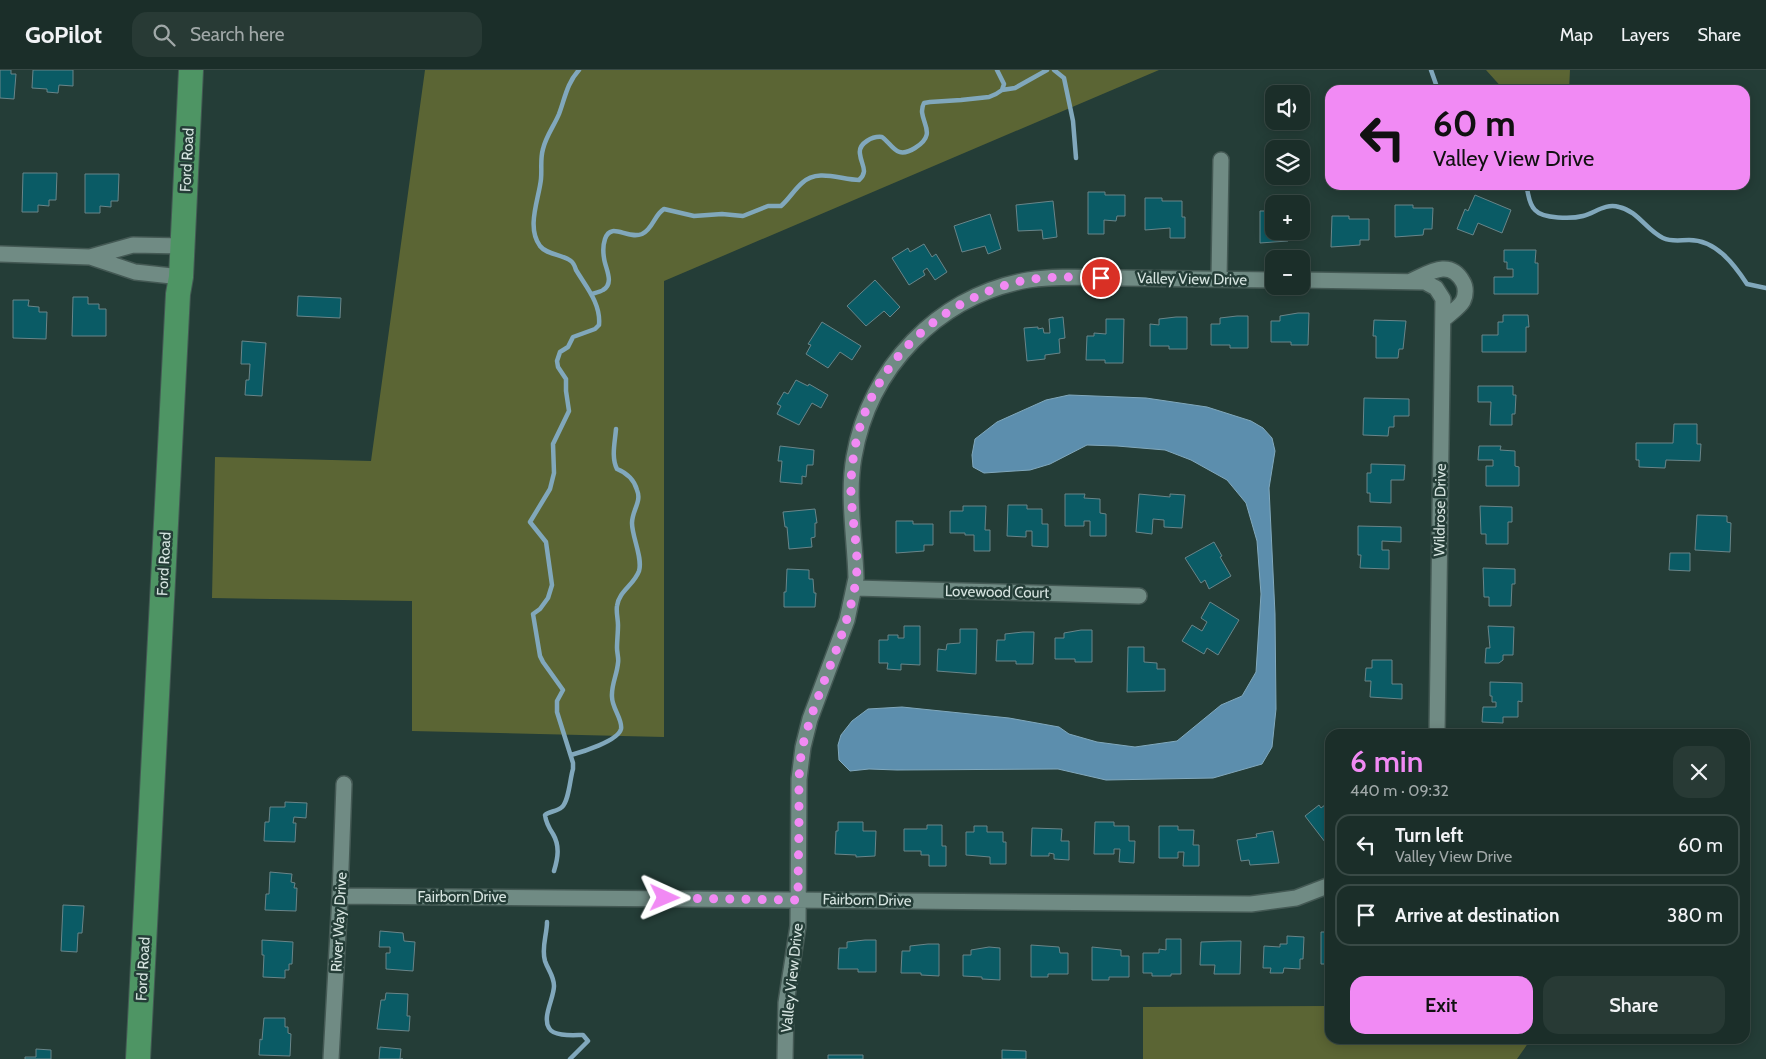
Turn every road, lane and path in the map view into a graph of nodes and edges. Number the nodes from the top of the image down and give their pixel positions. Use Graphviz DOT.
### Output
graph roads {
  1 [pos="191,70"];
  2 [pos="1221,160"];
  3 [pos="183,246"];
  4 [pos="0,254"];
  5 [pos="90,257"];
  6 [pos="181,277"];
  7 [pos="1219,279"];
  8 [pos="1265,280"];
  9 [pos="1310,280"];
  10 [pos="1410,282"];
  11 [pos="1443,320"];
  12 [pos="855,588"];
  13 [pos="1139,596"];
  14 [pos="1437,729"];
  15 [pos="344,784"];
  16 [pos="1325,887"];
  17 [pos="340,896"];
  18 [pos="798,900"];
  19 [pos="138,1059"];
  20 [pos="331,1059"];
  21 [pos="785,1059"];
  1 -- 3 [label="main road, Ford Road"];
  2 -- 7 [label="street"];
  3 -- 5 [label="street"];
  3 -- 6 [label="main road, Ford Road"];
  4 -- 5 [label="street"];
  5 -- 6 [label="street"];
  6 -- 19 [label="main road, Ford Road"];
  7 -- 8 [label="street, Valley View Drive"];
  7 -- 12 [label="street, Valley View Drive"];
  9 -- 10 [label="street"];
  10 -- 11 [label="street, Wildrose Drive"];
  10 -- 11 [label="street"];
  11 -- 14 [label="street, Wildrose Drive"];
  12 -- 13 [label="street, Lovewood Court"];
  12 -- 18 [label="street, Valley View Drive"];
  15 -- 17 [label="street, River Way Drive"];
  16 -- 18 [label="street, Fairborn Drive"];
  17 -- 18 [label="street, Fairborn Drive"];
  17 -- 20 [label="street, River Way Drive"];
  18 -- 21 [label="street, Valley View Drive"];
}
